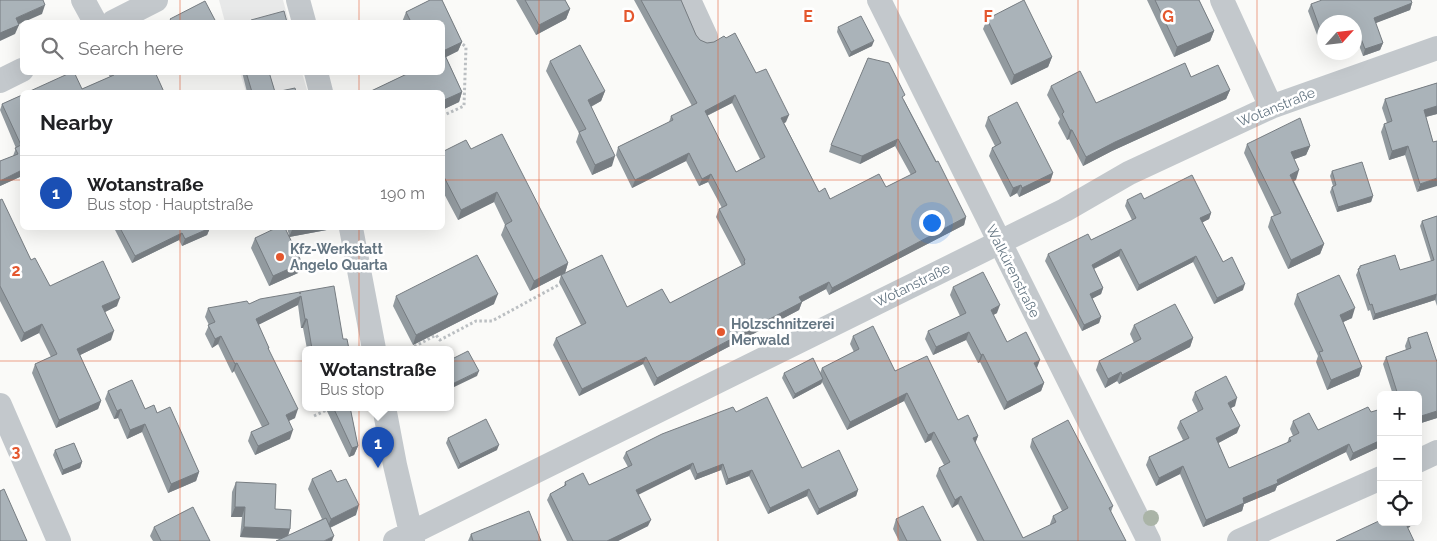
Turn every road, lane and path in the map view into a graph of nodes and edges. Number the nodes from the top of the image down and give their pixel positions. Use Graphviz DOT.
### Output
graph roads {
  1 [pos="83,0"];
  2 [pos="156,0"];
  3 [pos="298,0"];
  4 [pos="689,0"];
  5 [pos="879,0"];
  6 [pos="1222,0"];
  7 [pos="94,20"];
  8 [pos="117,20"];
  9 [pos="303,20"];
  10 [pos="454,35"];
  11 [pos="706,37"];
  12 [pos="1437,48"];
  13 [pos="20,71"];
  14 [pos="317,75"];
  15 [pos="0,81"];
  16 [pos="320,90"];
  17 [pos="1271,107"];
  18 [pos="445,115"];
  19 [pos="351,230"];
  20 [pos="999,242"];
  21 [pos="568,280"];
  22 [pos="373,346"];
  23 [pos="416,346"];
  24 [pos="0,405"];
  25 [pos="325,411"];
  26 [pos="385,411"];
  27 [pos="314,416"];
  28 [pos="1437,452"];
  29 [pos="1422,459"];
  30 [pos="1377,480"];
  31 [pos="406,538"];
  32 [pos="59,541"];
  33 [pos="1149,541"];
  34 [pos="1239,541"];
  1 -- 7 [label="street"];
  2 -- 8 [label="street"];
  3 -- 9 [label="street"];
  4 -- 11 [label="street"];
  5 -- 20 [label="street, Walkürenstraße"];
  6 -- 17 [label="street"];
  10 -- 18 [label="path"];
  12 -- 17 [label="street, Wotanstraße"];
  13 -- 15 [label="street"];
  14 -- 16 [label="street"];
  17 -- 20 [label="street, Wotanstraße"];
  19 -- 22 [label="street"];
  20 -- 31 [label="street, Wotanstraße"];
  20 -- 33 [label="street, Walkürenstraße"];
  21 -- 23 [label="path"];
  24 -- 32 [label="street"];
  25 -- 27 [label="path"];
  26 -- 31 [label="street"];
  28 -- 29 [label="street"];
  30 -- 34 [label="street"];
}
